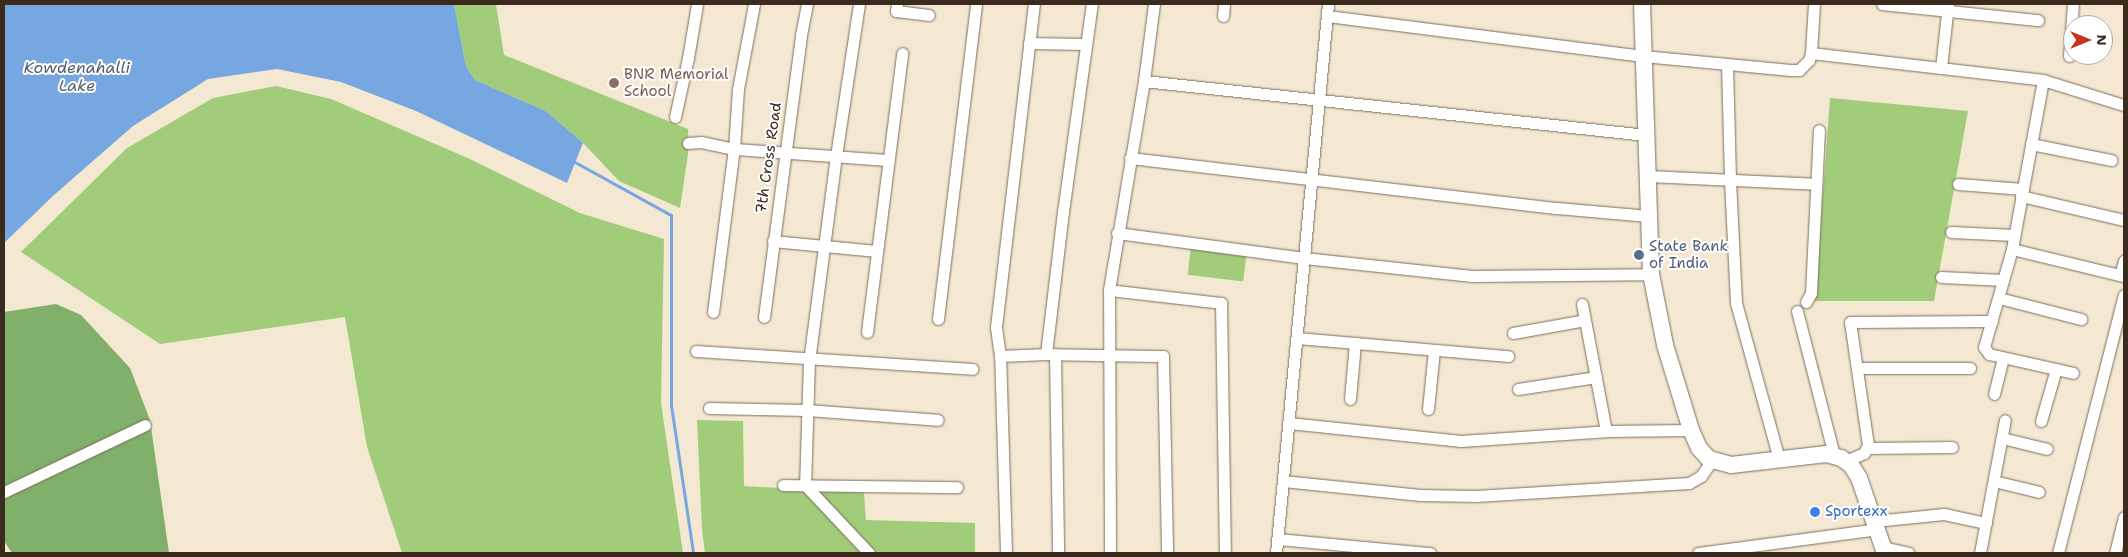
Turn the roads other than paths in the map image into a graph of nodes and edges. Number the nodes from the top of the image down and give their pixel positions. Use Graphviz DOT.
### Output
graph roads {
  1 [pos="697,4"];
  2 [pos="754,4"];
  3 [pos="808,4"];
  4 [pos="859,4"];
  5 [pos="897,4"];
  6 [pos="976,4"];
  7 [pos="1034,4"];
  8 [pos="1092,4"];
  9 [pos="1154,4"];
  10 [pos="1224,4"];
  11 [pos="1328,4"];
  12 [pos="1642,4"];
  13 [pos="1814,4"];
  14 [pos="1882,4"];
  15 [pos="1947,7"];
  16 [pos="929,15"];
  17 [pos="1222,16"];
  18 [pos="1327,16"];
  19 [pos="2038,20"];
  20 [pos="1029,44"];
  21 [pos="1086,44"];
  22 [pos="1811,52"];
  23 [pos="902,53"];
  24 [pos="1643,56"];
  25 [pos="1727,64"];
  26 [pos="1941,68"];
  27 [pos="2043,80"];
  28 [pos="1144,81"];
  29 [pos="1319,100"];
  30 [pos="2124,105"];
  31 [pos="675,117"];
  32 [pos="1819,130"];
  33 [pos="1646,135"];
  34 [pos="688,142"];
  35 [pos="2031,144"];
  36 [pos="734,149"];
  37 [pos="785,152"];
  38 [pos="836,156"];
  39 [pos="1130,158"];
  40 [pos="889,160"];
  41 [pos="2111,160"];
  42 [pos="1648,176"];
  43 [pos="1312,178"];
  44 [pos="1730,180"];
  45 [pos="1815,184"];
  46 [pos="1958,184"];
  47 [pos="2022,192"];
  48 [pos="1649,216"];
  49 [pos="2124,220"];
  50 [pos="1951,232"];
  51 [pos="1117,233"];
  52 [pos="2014,235"];
  53 [pos="773,241"];
  54 [pos="826,246"];
  55 [pos="2012,249"];
  56 [pos="877,251"];
  57 [pos="1304,258"];
  58 [pos="2124,261"];
  59 [pos="1651,274"];
  60 [pos="2122,276"];
  61 [pos="1941,277"];
  62 [pos="2003,280"];
  63 [pos="1109,290"];
  64 [pos="2124,295"];
  65 [pos="1999,298"];
  66 [pos="1806,302"];
  67 [pos="1582,304"];
  68 [pos="1797,311"];
  69 [pos="712,312"];
  70 [pos="764,317"];
  71 [pos="938,319"];
  72 [pos="2081,319"];
  73 [pos="1585,320"];
  74 [pos="1992,321"];
  75 [pos="867,332"];
  76 [pos="1513,333"];
  77 [pos="1297,338"];
  78 [pos="1355,343"];
  79 [pos="1434,350"];
  80 [pos="696,351"];
  81 [pos="1050,354"];
  82 [pos="1000,356"];
  83 [pos="1108,356"];
  84 [pos="1508,356"];
  85 [pos="2003,358"];
  86 [pos="809,360"];
  87 [pos="1857,368"];
  88 [pos="1970,368"];
  89 [pos="972,369"];
  90 [pos="2056,369"];
  91 [pos="2073,373"];
  92 [pos="1596,377"];
  93 [pos="1518,389"];
  94 [pos="1994,394"];
  95 [pos="1350,399"];
  96 [pos="709,408"];
  97 [pos="1428,409"];
  98 [pos="806,410"];
  99 [pos="938,420"];
  100 [pos="2006,420"];
  101 [pos="2041,421"];
  102 [pos="1289,423"];
  103 [pos="145,425"];
  104 [pos="1691,430"];
  105 [pos="1606,431"];
  106 [pos="2002,438"];
  107 [pos="1952,447"];
  108 [pos="1868,448"];
  109 [pos="2047,449"];
  110 [pos="1779,458"];
  111 [pos="1840,458"];
  112 [pos="1712,460"];
  113 [pos="1283,481"];
  114 [pos="1994,481"];
  115 [pos="783,485"];
  116 [pos="805,485"];
  117 [pos="957,487"];
  118 [pos="4,492"];
  119 [pos="2039,492"];
  120 [pos="2124,516"];
  121 [pos="1986,523"];
  122 [pos="1877,525"];
  123 [pos="1278,539"];
  124 [pos="1884,550"];
  125 [pos="869,553"];
  126 [pos="1006,553"];
  127 [pos="1058,553"];
  128 [pos="1110,553"];
  129 [pos="1167,553"];
  130 [pos="1225,553"];
  131 [pos="1276,553"];
  132 [pos="1430,553"];
  133 [pos="1698,553"];
  134 [pos="1908,553"];
  135 [pos="1980,553"];
  136 [pos="2058,553"];
  137 [pos="2115,553"];
  1 -- 31 [label="street"];
  2 -- 36 [label="street"];
  3 -- 37 [label="street, 7th Cross Road"];
  4 -- 38 [label="street"];
  5 -- 16 [label="street"];
  6 -- 71 [label="street"];
  7 -- 20 [label="street"];
  8 -- 21 [label="street"];
  9 -- 28 [label="street"];
  10 -- 17 [label="street"];
  11 -- 18 [label="street"];
  12 -- 24 [label="main road"];
  13 -- 22 [label="street"];
  14 -- 15 [label="street"];
  15 -- 19 [label="street"];
  15 -- 26 [label="street"];
  18 -- 24 [label="street"];
  18 -- 29 [label="street"];
  20 -- 21 [label="street"];
  20 -- 82 [label="street"];
  21 -- 81 [label="street"];
  22 -- 25 [label="street"];
  22 -- 26 [label="street"];
  23 -- 40 [label="street"];
  24 -- 25 [label="street"];
  24 -- 33 [label="main road"];
  25 -- 44 [label="street"];
  26 -- 27 [label="street"];
  27 -- 30 [label="street"];
  27 -- 35 [label="street"];
  28 -- 29 [label="street"];
  28 -- 39 [label="street"];
  29 -- 33 [label="street"];
  29 -- 43 [label="street"];
  32 -- 45 [label="street"];
  33 -- 42 [label="main road"];
  34 -- 36 [label="street"];
  35 -- 41 [label="street"];
  35 -- 47 [label="street"];
  36 -- 37 [label="street"];
  36 -- 69 [label="street"];
  37 -- 38 [label="street"];
  37 -- 53 [label="street, 7th Cross Road"];
  38 -- 40 [label="street"];
  38 -- 54 [label="street"];
  39 -- 43 [label="street"];
  39 -- 51 [label="street"];
  40 -- 56 [label="street"];
  42 -- 44 [label="street"];
  42 -- 48 [label="main road"];
  43 -- 48 [label="street"];
  43 -- 57 [label="street"];
  44 -- 45 [label="street"];
  44 -- 110 [label="street"];
  45 -- 66 [label="street"];
  46 -- 47 [label="street"];
  47 -- 49 [label="street"];
  47 -- 52 [label="street"];
  48 -- 59 [label="main road"];
  50 -- 52 [label="street"];
  51 -- 57 [label="street"];
  51 -- 63 [label="street"];
  52 -- 55 [label="street"];
  53 -- 54 [label="street"];
  53 -- 70 [label="street, 7th Cross Road"];
  54 -- 56 [label="street"];
  54 -- 86 [label="street"];
  55 -- 60 [label="street"];
  55 -- 62 [label="street"];
  56 -- 75 [label="street"];
  57 -- 59 [label="street"];
  57 -- 77 [label="street"];
  58 -- 60 [label="street"];
  59 -- 104 [label="main road"];
  61 -- 62 [label="street"];
  62 -- 65 [label="street"];
  63 -- 83 [label="street"];
  63 -- 130 [label="street"];
  64 -- 136 [label="street"];
  65 -- 72 [label="street"];
  65 -- 74 [label="street"];
  67 -- 73 [label="street"];
  68 -- 111 [label="street"];
  73 -- 76 [label="street"];
  73 -- 92 [label="street"];
  74 -- 85 [label="street"];
  74 -- 87 [label="street"];
  77 -- 78 [label="street"];
  77 -- 102 [label="street"];
  78 -- 79 [label="street"];
  78 -- 95 [label="street"];
  79 -- 84 [label="street"];
  79 -- 97 [label="street"];
  80 -- 86 [label="street"];
  81 -- 82 [label="street"];
  81 -- 83 [label="street"];
  81 -- 127 [label="street"];
  82 -- 126 [label="street"];
  83 -- 128 [label="street"];
  83 -- 129 [label="street"];
  85 -- 90 [label="street"];
  85 -- 94 [label="street"];
  86 -- 89 [label="street"];
  86 -- 98 [label="street"];
  87 -- 88 [label="street"];
  87 -- 108 [label="street"];
  90 -- 91 [label="street"];
  90 -- 101 [label="street"];
  92 -- 93 [label="street"];
  92 -- 105 [label="street"];
  96 -- 98 [label="street"];
  98 -- 99 [label="street"];
  98 -- 116 [label="street"];
  100 -- 106 [label="street"];
  102 -- 105 [label="street"];
  102 -- 113 [label="street"];
  103 -- 118 [label="street"];
  104 -- 105 [label="street"];
  104 -- 112 [label="main road"];
  106 -- 109 [label="street"];
  106 -- 114 [label="street"];
  107 -- 108 [label="street"];
  108 -- 111 [label="street"];
  110 -- 111 [label="main road"];
  110 -- 112 [label="main road"];
  111 -- 122 [label="main road"];
  112 -- 113 [label="street"];
  113 -- 123 [label="street"];
  114 -- 119 [label="street"];
  114 -- 121 [label="street"];
  115 -- 116 [label="street"];
  116 -- 117 [label="street"];
  116 -- 125 [label="street"];
  120 -- 137 [label="street"];
  121 -- 122 [label="street"];
  121 -- 135 [label="street"];
  122 -- 124 [label="main road"];
  122 -- 133 [label="street"];
  123 -- 131 [label="street"];
  123 -- 132 [label="street"];
  124 -- 134 [label="street"];
}
